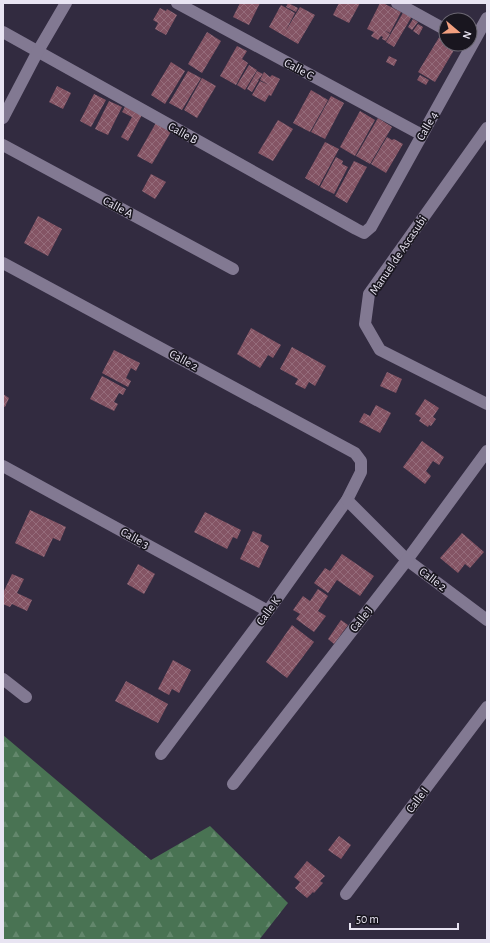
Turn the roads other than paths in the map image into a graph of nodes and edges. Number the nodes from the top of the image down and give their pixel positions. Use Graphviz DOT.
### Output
graph roads {
  1 [pos="66,3"];
  2 [pos="177,3"];
  3 [pos="397,3"];
  4 [pos="487,18"];
  5 [pos="438,26"];
  6 [pos="3,32"];
  7 [pos="478,34"];
  8 [pos="38,51"];
  9 [pos="468,52"];
  10 [pos="3,118"];
  11 [pos="487,128"];
  12 [pos="422,134"];
  13 [pos="3,146"];
  14 [pos="364,233"];
  15 [pos="3,263"];
  16 [pos="233,269"];
  17 [pos="487,404"];
  18 [pos="487,451"];
  19 [pos="361,461"];
  20 [pos="3,466"];
  21 [pos="347,500"];
  22 [pos="408,560"];
  23 [pos="268,611"];
  24 [pos="487,620"];
  25 [pos="3,679"];
  26 [pos="26,697"];
  27 [pos="487,707"];
  28 [pos="161,754"];
  29 [pos="232,784"];
  30 [pos="346,894"];
  1 -- 8 [label="street"];
  2 -- 12 [label="street, Calle C"];
  3 -- 5 [label="street"];
  4 -- 7 [label="street, Calle 4"];
  6 -- 8 [label="street, Calle B"];
  8 -- 10 [label="street"];
  8 -- 14 [label="street, Calle B"];
  9 -- 12 [label="street, Calle 4"];
  11 -- 17 [label="street, Manuel de Ascasubi"];
  12 -- 14 [label="street, Calle 4"];
  13 -- 16 [label="street, Calle A"];
  15 -- 19 [label="street, Calle 2"];
  18 -- 22 [label="street, Calle J"];
  19 -- 21 [label="street, Calle K"];
  20 -- 23 [label="street, Calle 3"];
  21 -- 22 [label="street, Calle 2"];
  21 -- 23 [label="street, Calle K"];
  22 -- 24 [label="street, Calle 2"];
  22 -- 29 [label="street, Calle J"];
  23 -- 28 [label="street, Calle K"];
  25 -- 26 [label="street"];
  27 -- 30 [label="street, Calle I"];
}
